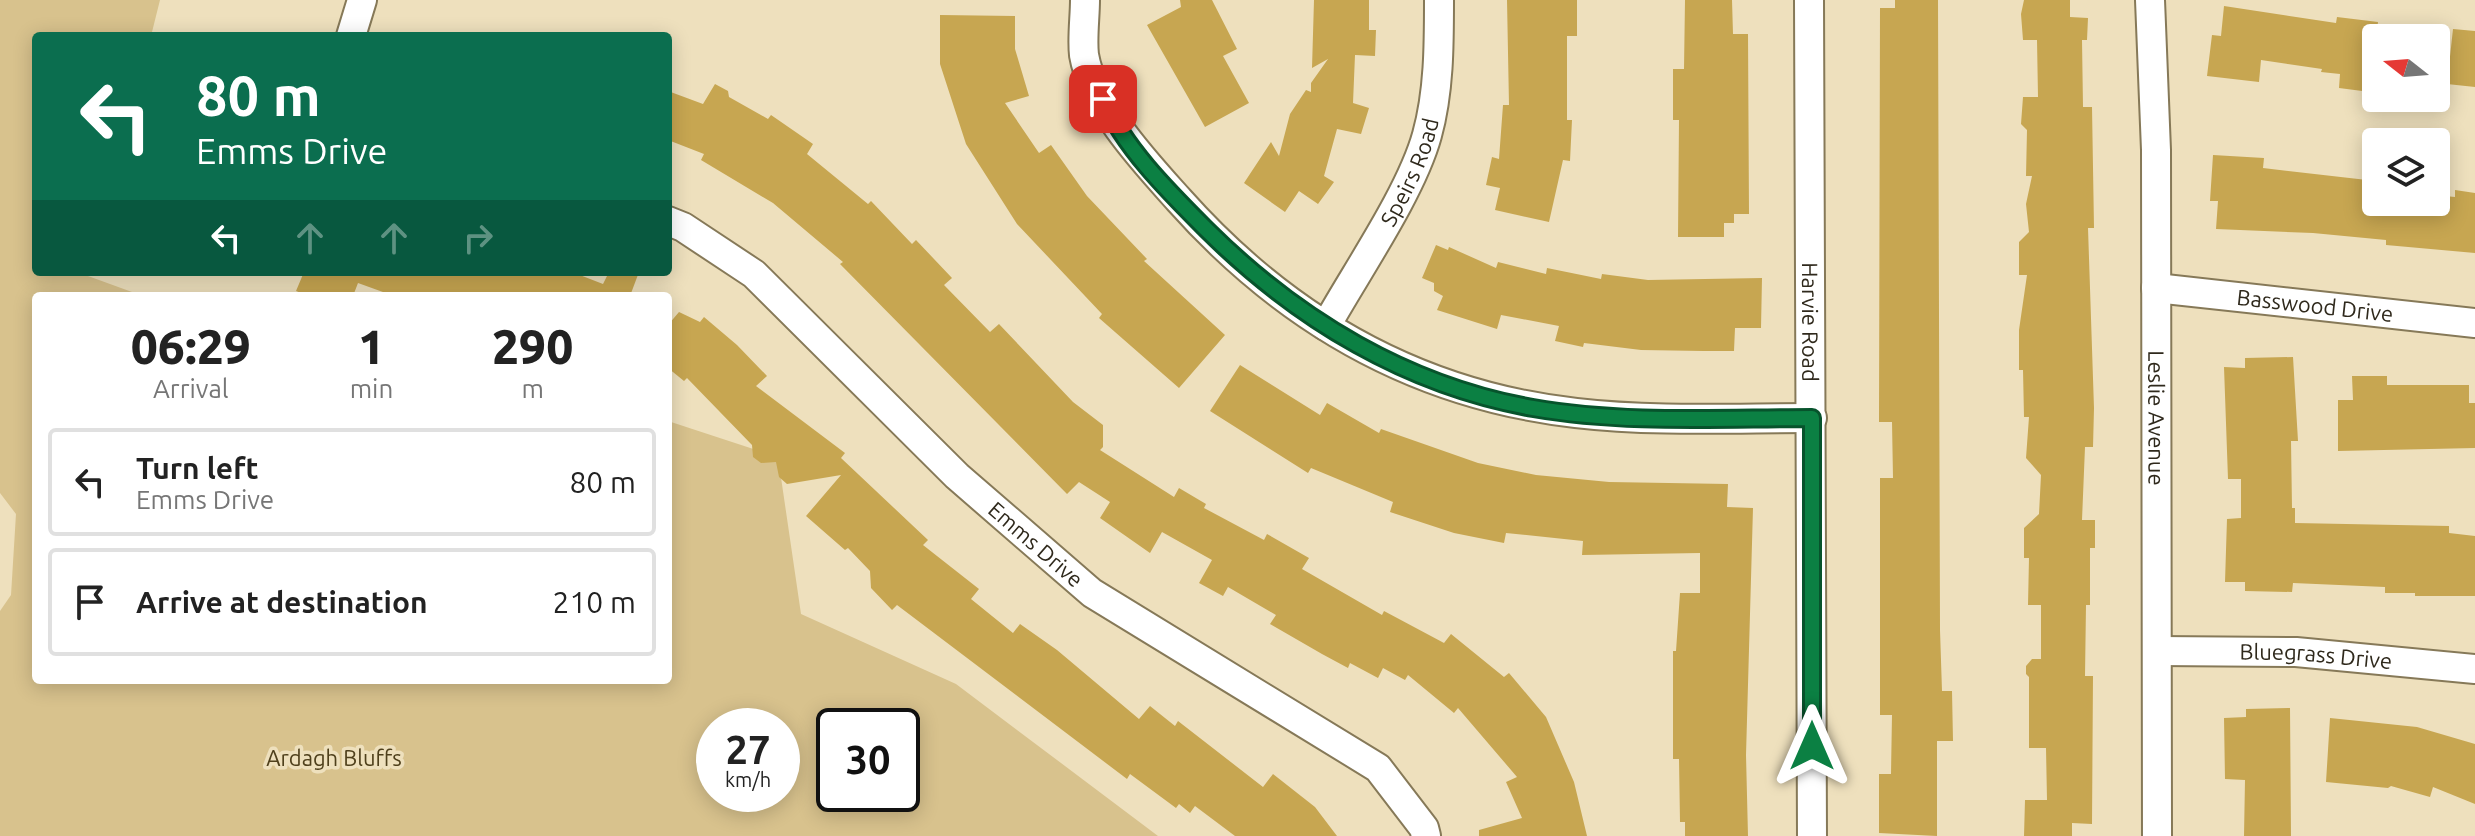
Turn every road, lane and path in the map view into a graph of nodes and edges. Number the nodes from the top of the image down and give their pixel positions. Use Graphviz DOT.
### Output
graph roads {
  1 [pos="362,0"];
  2 [pos="1085,0"];
  3 [pos="1439,0"];
  4 [pos="1809,0"];
  5 [pos="2150,0"];
  6 [pos="352,32"];
  7 [pos="672,223"];
  8 [pos="2156,288"];
  9 [pos="2475,323"];
  10 [pos="1326,326"];
  11 [pos="1812,418"];
  12 [pos="2158,651"];
  13 [pos="2475,669"];
  14 [pos="1426,836"];
  15 [pos="1812,836"];
  16 [pos="2157,836"];
  1 -- 6 [label="street"];
  2 -- 10 [label="street"];
  3 -- 10 [label="street, Speirs Road"];
  4 -- 11 [label="street, Harvie Road"];
  5 -- 8 [label="street, Leslie Avenue"];
  7 -- 14 [label="street, Emms Drive"];
  8 -- 9 [label="street, Basswood Drive"];
  8 -- 12 [label="street, Leslie Avenue"];
  10 -- 11 [label="street"];
  11 -- 15 [label="street, Harvie Road"];
  12 -- 13 [label="street, Bluegrass Drive"];
  12 -- 16 [label="street, Leslie Avenue"];
}
